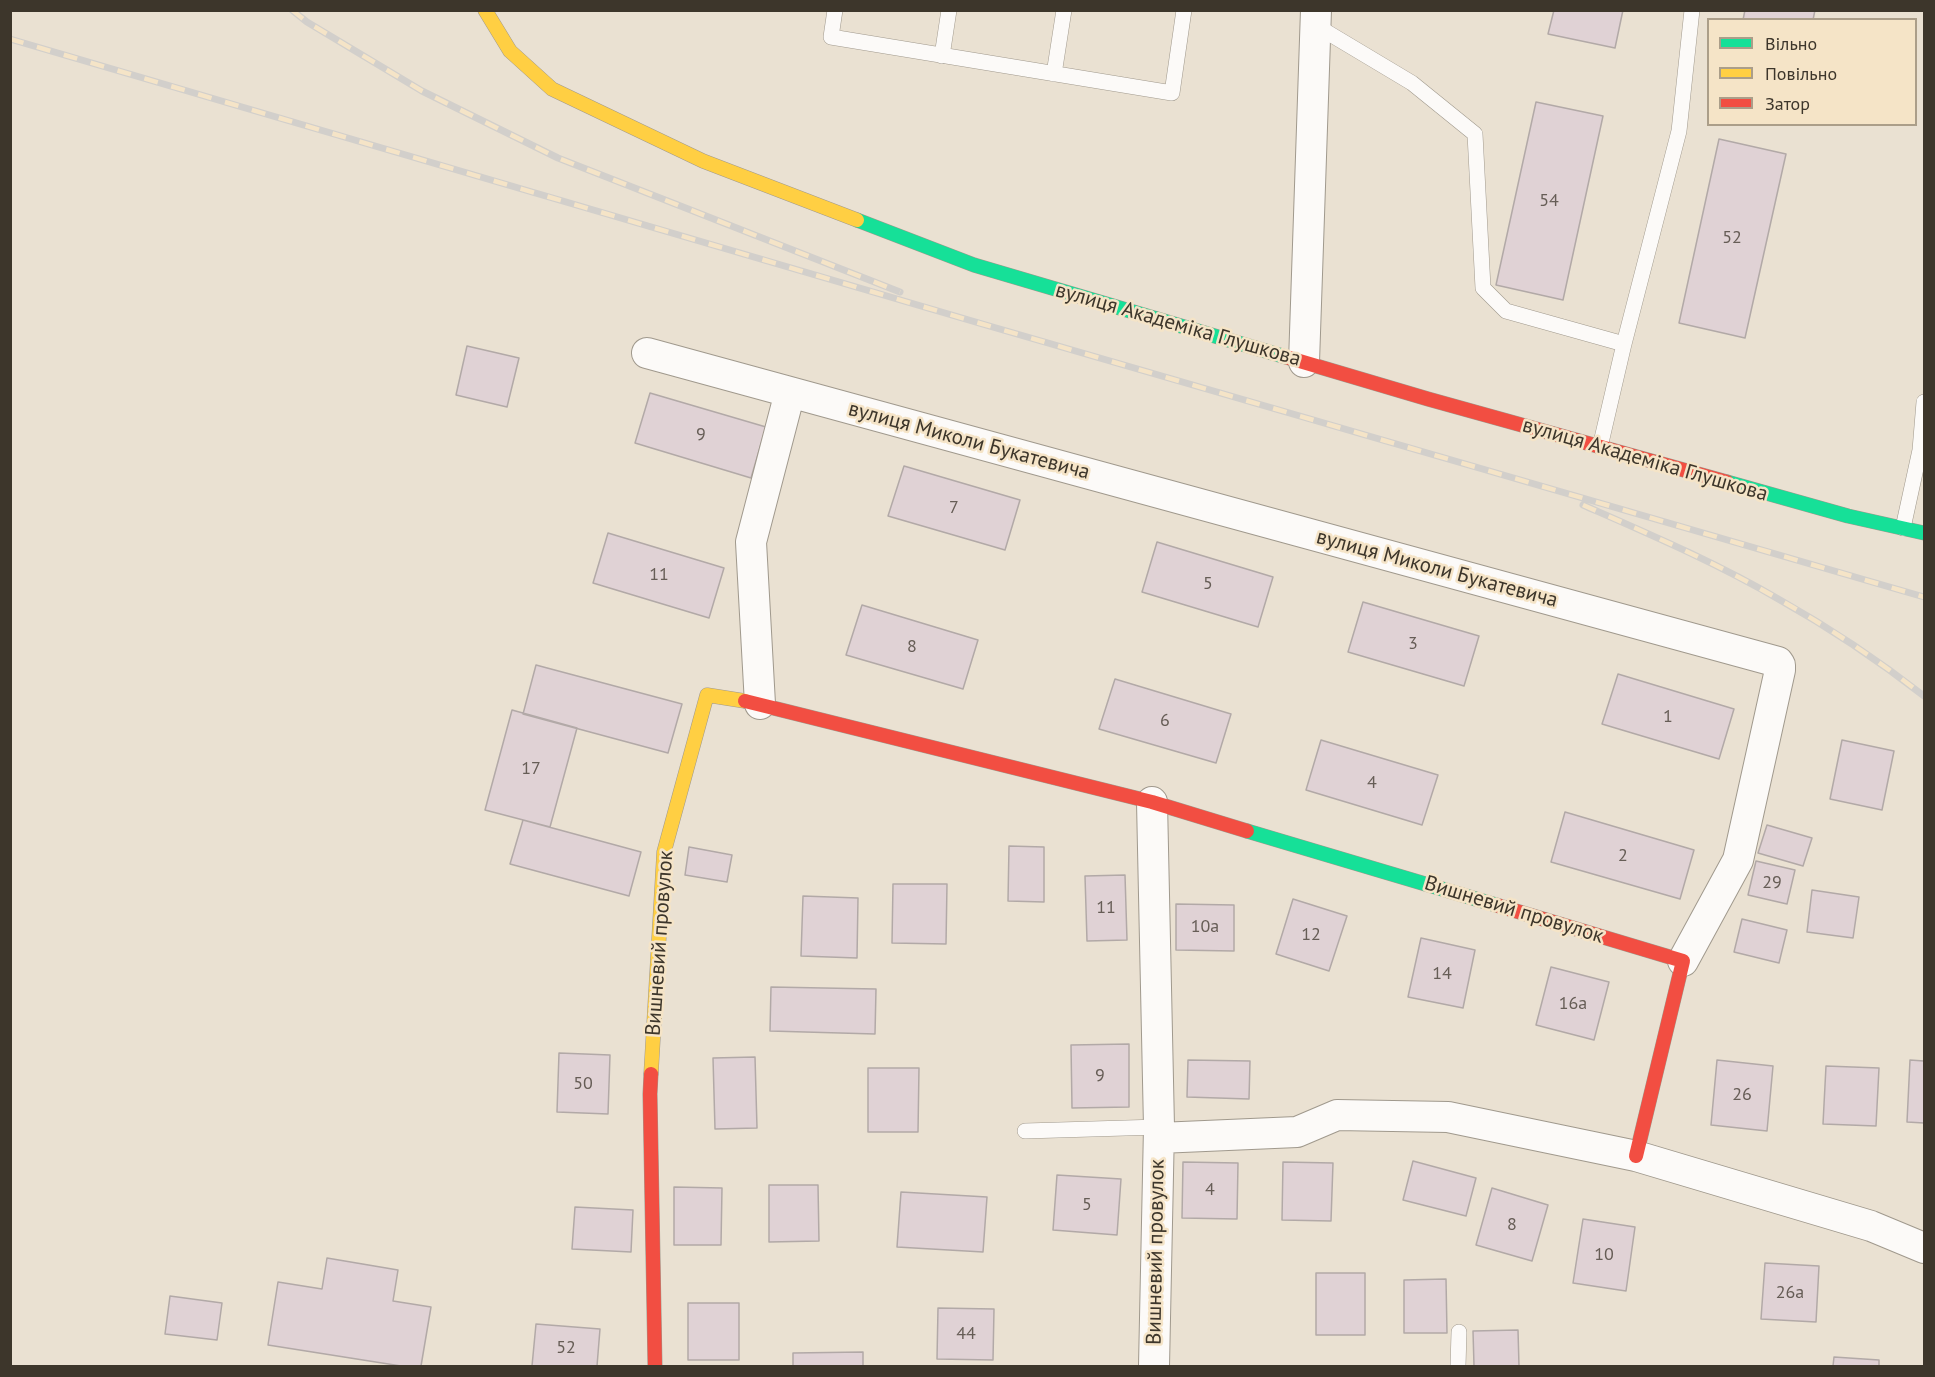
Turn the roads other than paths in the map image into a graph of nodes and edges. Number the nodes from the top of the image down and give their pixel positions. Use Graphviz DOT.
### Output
graph roads {
  1 [pos="485,10"];
  2 [pos="835,10"];
  3 [pos="949,10"];
  4 [pos="1064,10"];
  5 [pos="1184,10"];
  6 [pos="1692,10"];
  7 [pos="1316,18"];
  8 [pos="942,56"];
  9 [pos="1054,74"];
  10 [pos="1624,344"];
  11 [pos="647,353"];
  12 [pos="1304,362"];
  13 [pos="790,392"];
  14 [pos="1924,402"];
  15 [pos="1600,447"];
  16 [pos="1922,449"];
  17 [pos="1903,528"];
  18 [pos="1924,533"];
  19 [pos="760,704"];
  20 [pos="1152,802"];
  21 [pos="1683,961"];
  22 [pos="1025,1131"];
  23 [pos="1159,1133"];
  24 [pos="1636,1156"];
  25 [pos="1924,1248"];
  26 [pos="1459,1332"];
  27 [pos="655,1366"];
  28 [pos="1154,1366"];
  29 [pos="1458,1366"];
  1 -- 12 [label="street, вулиця Академіка Глушкова"];
  2 -- 8 [label="lane"];
  3 -- 8 [label="lane"];
  4 -- 9 [label="lane"];
  5 -- 9 [label="lane"];
  6 -- 10 [label="lane"];
  7 -- 10 [label="lane"];
  7 -- 12 [label="street"];
  8 -- 9 [label="lane"];
  10 -- 15 [label="lane"];
  11 -- 13 [label="street, вулиця Миколи Букатевича"];
  12 -- 15 [label="street, вулиця Академіка Глушкова"];
  13 -- 19 [label="street"];
  13 -- 21 [label="street, вулиця Миколи Букатевича"];
  14 -- 16 [label="lane"];
  15 -- 17 [label="street, вулиця Академіка Глушкова"];
  16 -- 17 [label="lane"];
  17 -- 18 [label="street, вулиця Академіка Глушкова"];
  19 -- 20 [label="street, Вишневий провулок"];
  19 -- 27 [label="street, Вишневий провулок"];
  20 -- 21 [label="street, Вишневий провулок"];
  20 -- 23 [label="street, Вишневий провулок"];
  21 -- 24 [label="street"];
  22 -- 23 [label="lane"];
  23 -- 24 [label="street, Вишневий провулок"];
  23 -- 28 [label="street, Вишневий провулок"];
  24 -- 25 [label="street, Вишневий провулок"];
  26 -- 29 [label="lane"];
}
